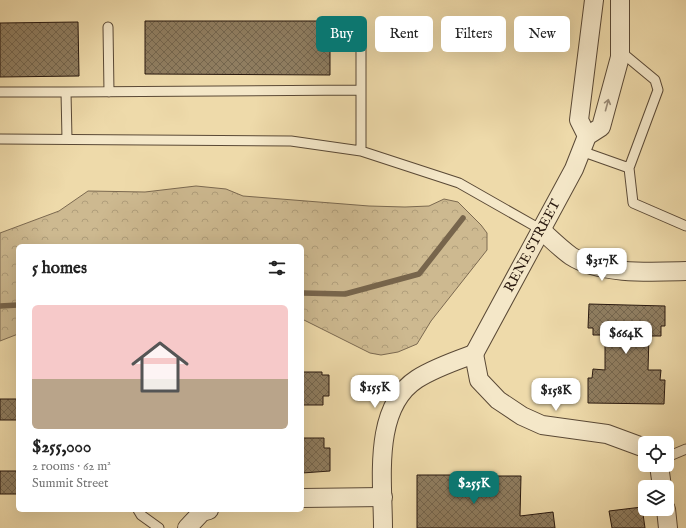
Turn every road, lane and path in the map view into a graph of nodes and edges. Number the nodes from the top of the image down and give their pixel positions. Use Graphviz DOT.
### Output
graph roads {
  1 [pos="594,0"];
  2 [pos="620,0"];
  3 [pos="108,27"];
  4 [pos="620,51"];
  5 [pos="360,52"];
  6 [pos="360,90"];
  7 [pos="0,92"];
  8 [pos="66,92"];
  9 [pos="110,92"];
  10 [pos="0,138"];
  11 [pos="67,139"];
  12 [pos="584,143"];
  13 [pos="360,151"];
  14 [pos="629,168"];
  15 [pos="686,226"];
  16 [pos="540,229"];
  17 [pos="686,271"];
  18 [pos="474,354"];
  19 [pos="638,445"];
  20 [pos="686,449"];
  21 [pos="674,454"];
  22 [pos="383,497"];
  23 [pos="304,498"];
  24 [pos="139,512"];
  25 [pos="202,512"];
  26 [pos="667,516"];
  27 [pos="160,528"];
  28 [pos="187,528"];
  29 [pos="383,528"];
  30 [pos="668,528"];
  1 -- 12 [label="street"];
  2 -- 4 [label="street, RENE STREET"];
  3 -- 9 [label="lane"];
  12 -- 4 [label="street, RENE STREET, one-way"];
  4 -- 14 [label="lane"];
  5 -- 6 [label="lane"];
  6 -- 9 [label="lane"];
  6 -- 13 [label="lane"];
  7 -- 8 [label="lane"];
  8 -- 9 [label="lane"];
  8 -- 11 [label="lane"];
  10 -- 11 [label="lane"];
  11 -- 13 [label="lane"];
  12 -- 14 [label="lane"];
  12 -- 16 [label="street, RENE STREET"];
  13 -- 16 [label="lane"];
  14 -- 15 [label="lane"];
  16 -- 17 [label="street"];
  16 -- 18 [label="street, RENE STREET"];
  18 -- 19 [label="street"];
  18 -- 22 [label="street"];
  20 -- 21 [label="lane"];
  22 -- 23 [label="street"];
  22 -- 29 [label="street"];
  24 -- 27 [label="lane"];
  25 -- 28 [label="street"];
  26 -- 30 [label="street"];
}
